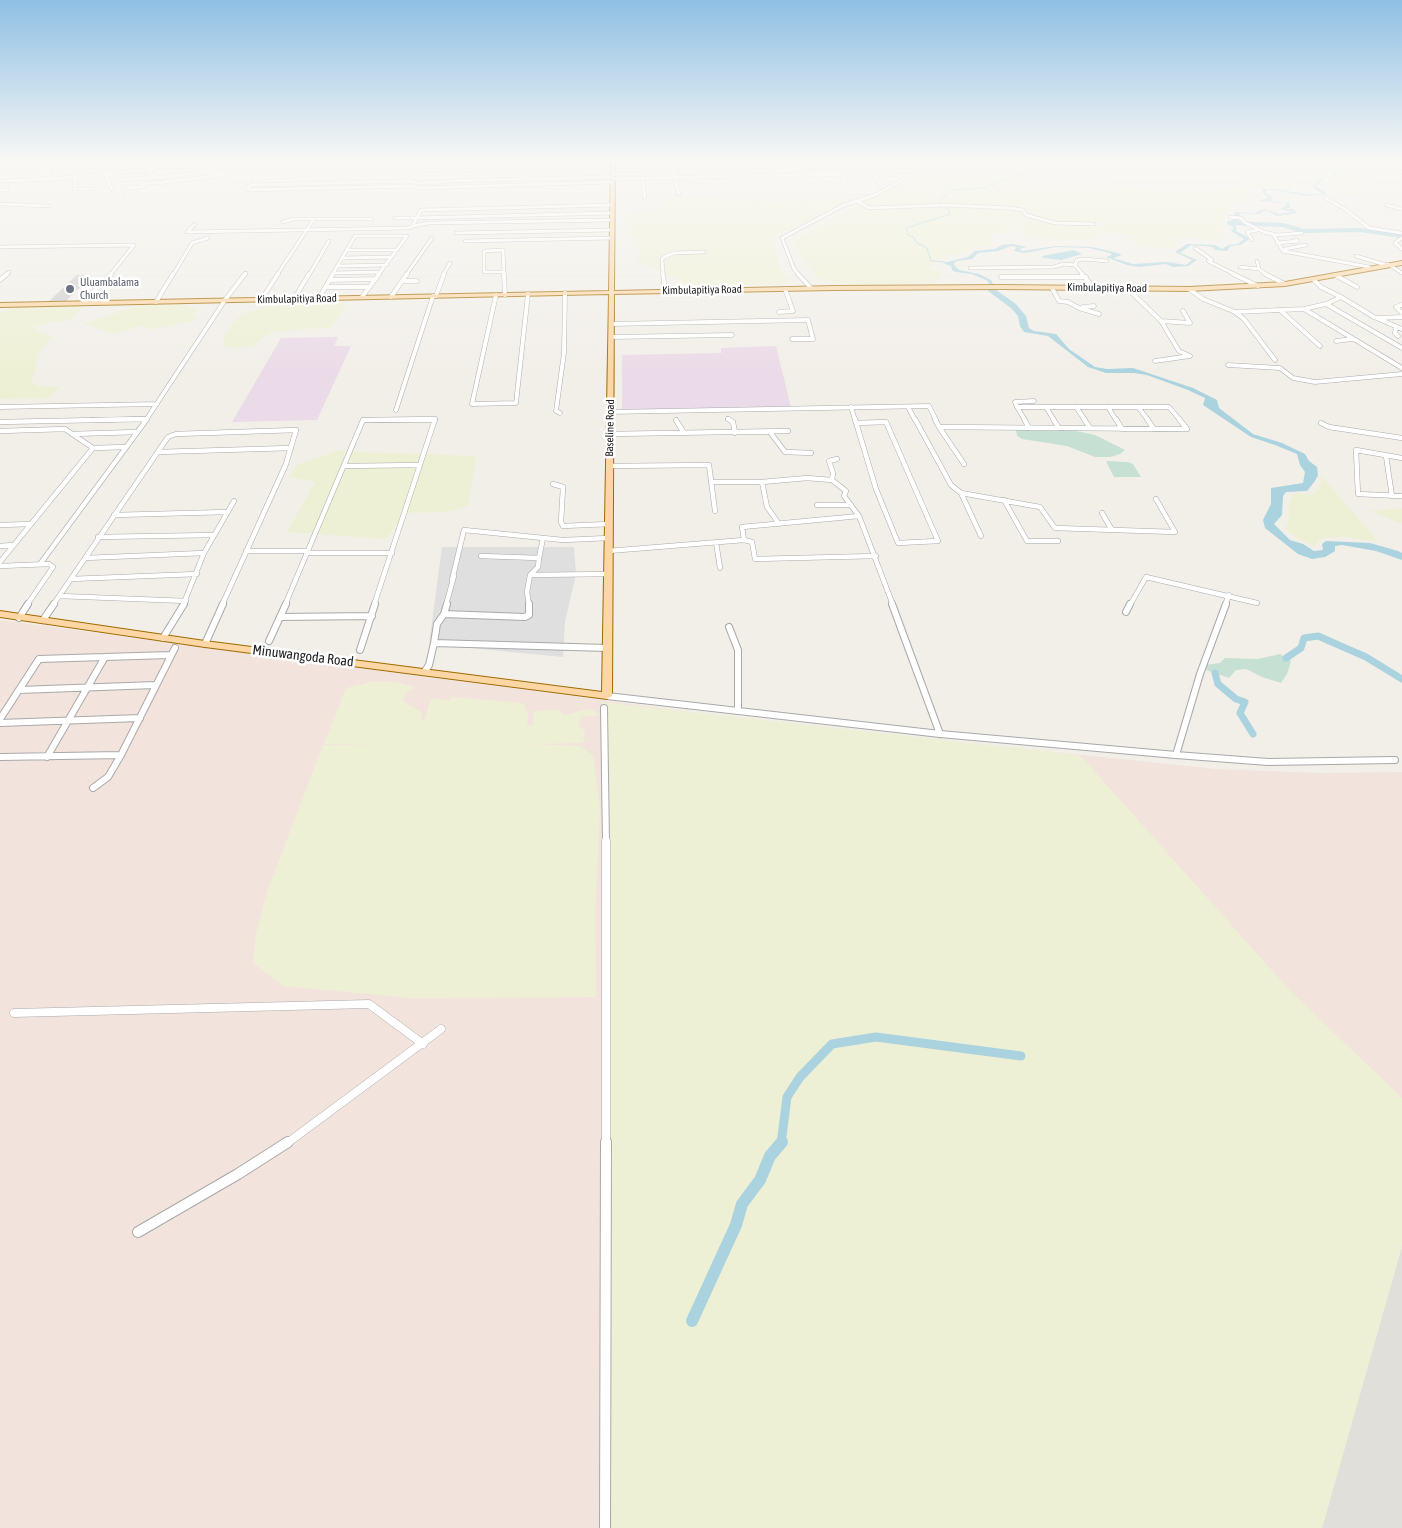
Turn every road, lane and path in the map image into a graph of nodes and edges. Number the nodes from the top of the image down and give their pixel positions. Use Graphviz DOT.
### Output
graph roads {
  1 [pos="188,231"];
  2 [pos="228,231"];
  3 [pos="305,231"];
  4 [pos="795,231"];
  5 [pos="1251,231"];
  6 [pos="1263,231"];
  7 [pos="456,233"];
  8 [pos="1302,233"];
  9 [pos="612,234"];
  10 [pos="1273,234"];
  11 [pos="208,238"];
  12 [pos="432,238"];
  13 [pos="1402,238"];
  14 [pos="1252,240"];
  15 [pos="1294,240"];
  16 [pos="329,241"];
  17 [pos="465,241"];
  18 [pos="1278,243"];
  19 [pos="1306,245"];
  20 [pos="0,247"];
  21 [pos="1195,248"];
  22 [pos="1281,249"];
  23 [pos="1402,249"];
  24 [pos="348,250"];
  25 [pos="397,250"];
  26 [pos="704,252"];
  27 [pos="1356,256"];
  28 [pos="392,257"];
  29 [pos="344,258"];
  30 [pos="1107,261"];
  31 [pos="1257,261"];
  32 [pos="450,263"];
  33 [pos="1402,263"];
  34 [pos="1387,264"];
  35 [pos="387,265"];
  36 [pos="1074,265"];
  37 [pos="338,266"];
  38 [pos="1240,267"];
  39 [pos="1369,267"];
  40 [pos="970,268"];
  41 [pos="1395,268"];
  42 [pos="1402,268"];
  43 [pos="1259,269"];
  44 [pos="9,272"];
  45 [pos="381,272"];
  46 [pos="504,272"];
  47 [pos="246,273"];
  48 [pos="334,273"];
  49 [pos="1402,273"];
  50 [pos="1335,275"];
  51 [pos="1001,276"];
  52 [pos="1086,277"];
  53 [pos="376,279"];
  54 [pos="0,280"];
  55 [pos="330,280"];
  56 [pos="1314,280"];
  57 [pos="402,281"];
  58 [pos="417,281"];
  59 [pos="1285,284"];
  60 [pos="1258,286"];
  61 [pos="1357,287"];
  62 [pos="325,288"];
  63 [pos="370,288"];
  64 [pos="812,288"];
  65 [pos="1052,288"];
  66 [pos="1095,288"];
  67 [pos="784,289"];
  68 [pos="1128,289"];
  69 [pos="1188,290"];
  70 [pos="665,291"];
  71 [pos="611,292"];
  72 [pos="565,293"];
  73 [pos="505,294"];
  74 [pos="528,294"];
  75 [pos="496,295"];
  76 [pos="434,296"];
  77 [pos="362,297"];
  78 [pos="391,297"];
  79 [pos="1341,297"];
  80 [pos="319,298"];
  81 [pos="294,299"];
  82 [pos="225,300"];
  83 [pos="261,300"];
  84 [pos="156,302"];
  85 [pos="83,303"];
  86 [pos="1326,304"];
  87 [pos="1,306"];
  88 [pos="1094,306"];
  89 [pos="1402,306"];
  90 [pos="1079,308"];
  91 [pos="1304,309"];
  92 [pos="1280,310"];
  93 [pos="1183,311"];
  94 [pos="778,312"];
  95 [pos="1235,312"];
  96 [pos="1402,313"];
  97 [pos="1099,314"];
  98 [pos="1402,317"];
  99 [pos="1374,318"];
  100 [pos="1161,321"];
  101 [pos="611,324"];
  102 [pos="1396,328"];
  103 [pos="1402,330"];
  104 [pos="732,335"];
  105 [pos="1398,336"];
  106 [pos="611,337"];
  107 [pos="792,339"];
  108 [pos="1338,339"];
  109 [pos="1354,339"];
  110 [pos="1320,346"];
  111 [pos="1402,348"];
  112 [pos="1275,360"];
  113 [pos="1155,361"];
  114 [pos="1228,365"];
  115 [pos="1402,368"];
  116 [pos="1402,374"];
  117 [pos="1034,401"];
  118 [pos="156,404"];
  119 [pos="908,406"];
  120 [pos="1017,406"];
  121 [pos="1046,406"];
  122 [pos="0,407"];
  123 [pos="850,407"];
  124 [pos="1076,407"];
  125 [pos="1108,407"];
  126 [pos="1138,407"];
  127 [pos="396,410"];
  128 [pos="610,412"];
  129 [pos="560,413"];
  130 [pos="147,419"];
  131 [pos="728,419"];
  132 [pos="676,420"];
  133 [pos="0,422"];
  134 [pos="856,423"];
  135 [pos="1321,423"];
  136 [pos="939,427"];
  137 [pos="1029,428"];
  138 [pos="1059,428"];
  139 [pos="1090,428"];
  140 [pos="1122,429"];
  141 [pos="1154,429"];
  142 [pos="0,430"];
  143 [pos="788,431"];
  144 [pos="137,432"];
  145 [pos="770,432"];
  146 [pos="684,433"];
  147 [pos="735,433"];
  148 [pos="72,434"];
  149 [pos="610,434"];
  150 [pos="654,434"];
  151 [pos="1402,438"];
  152 [pos="661,439"];
  153 [pos="126,447"];
  154 [pos="93,448"];
  155 [pos="291,448"];
  156 [pos="158,452"];
  157 [pos="811,454"];
  158 [pos="1386,456"];
  159 [pos="1402,458"];
  160 [pos="837,459"];
  161 [pos="964,464"];
  162 [pos="420,465"];
  163 [pos="344,466"];
  164 [pos="609,466"];
  165 [pos="832,480"];
  166 [pos="710,482"];
  167 [pos="762,482"];
  168 [pos="552,484"];
  169 [pos="961,493"];
  170 [pos="1392,496"];
  171 [pos="1402,496"];
  172 [pos="1156,499"];
  173 [pos="1004,500"];
  174 [pos="234,501"];
  175 [pos="817,505"];
  176 [pos="851,505"];
  177 [pos="715,511"];
  178 [pos="228,512"];
  179 [pos="1102,513"];
  180 [pos="114,515"];
  181 [pos="859,516"];
  182 [pos="31,524"];
  183 [pos="609,524"];
  184 [pos="779,524"];
  185 [pos="0,525"];
  186 [pos="1112,530"];
  187 [pos="214,535"];
  188 [pos="981,536"];
  189 [pos="98,537"];
  190 [pos="543,538"];
  191 [pos="608,538"];
  192 [pos="744,540"];
  193 [pos="1058,541"];
  194 [pos="716,542"];
  195 [pos="13,545"];
  196 [pos="0,546"];
  197 [pos="246,551"];
  198 [pos="608,551"];
  199 [pos="308,552"];
  200 [pos="204,553"];
  201 [pos="392,553"];
  202 [pos="481,556"];
  203 [pos="876,556"];
  204 [pos="85,558"];
  205 [pos="539,558"];
  206 [pos="0,562"];
  207 [pos="40,564"];
  208 [pos="0,566"];
  209 [pos="720,568"];
  210 [pos="197,574"];
  211 [pos="608,574"];
  212 [pos="530,575"];
  213 [pos="454,576"];
  214 [pos="71,579"];
  215 [pos="450,591"];
  216 [pos="1229,595"];
  217 [pos="60,596"];
  218 [pos="186,602"];
  219 [pos="1257,603"];
  220 [pos="1126,612"];
  221 [pos="0,614"];
  222 [pos="444,614"];
  223 [pos="372,616"];
  224 [pos="280,617"];
  225 [pos="19,618"];
  226 [pos="43,620"];
  227 [pos="729,627"];
  228 [pos="164,638"];
  229 [pos="269,641"];
  230 [pos="434,643"];
  231 [pos="205,644"];
  232 [pos="175,648"];
  233 [pos="607,648"];
  234 [pos="360,650"];
  235 [pos="170,655"];
  236 [pos="105,657"];
  237 [pos="425,671"];
  238 [pos="155,685"];
  239 [pos="87,688"];
  240 [pos="18,690"];
  241 [pos="607,696"];
  242 [pos="604,708"];
  243 [pos="738,711"];
  244 [pos="140,718"];
  245 [pos="0,719"];
  246 [pos="67,722"];
  247 [pos="0,723"];
  248 [pos="940,734"];
  249 [pos="121,755"];
  250 [pos="1176,755"];
  251 [pos="0,757"];
  252 [pos="47,757"];
  253 [pos="1395,760"];
  254 [pos="93,788"];
  255 [pos="14,1013"];
  256 [pos="441,1030"];
  257 [pos="423,1044"];
  258 [pos="138,1232"];
  259 [pos="604,1528"];
  1 -- 2 [label="street"];
  3 -- 83 [label="street"];
  4 -- 64 [label="street"];
  5 -- 14 [label="street"];
  6 -- 10 [label="street"];
  7 -- 9 [label="street"];
  8 -- 10 [label="street"];
  9 -- 17 [label="street"];
  9 -- 71 [label="main road, Baseline Road"];
  10 -- 18 [label="street"];
  11 -- 84 [label="street"];
  12 -- 57 [label="street"];
  13 -- 23 [label="street"];
  15 -- 18 [label="street"];
  16 -- 81 [label="street"];
  18 -- 22 [label="street"];
  19 -- 22 [label="street"];
  20 -- 85 [label="street"];
  21 -- 60 [label="street"];
  22 -- 39 [label="street"];
  24 -- 25 [label="street"];
  24 -- 25 [label="street"];
  24 -- 29 [label="street"];
  25 -- 28 [label="street"];
  26 -- 70 [label="street"];
  27 -- 34 [label="street"];
  28 -- 29 [label="street"];
  28 -- 35 [label="street"];
  29 -- 37 [label="street"];
  30 -- 36 [label="street"];
  31 -- 43 [label="street"];
  32 -- 76 [label="street"];
  33 -- 34 [label="main road, Kimbulapitiya Road"];
  34 -- 39 [label="main road, Kimbulapitiya Road"];
  34 -- 41 [label="street"];
  35 -- 37 [label="street"];
  35 -- 45 [label="street"];
  36 -- 40 [label="street"];
  36 -- 52 [label="street"];
  37 -- 48 [label="street"];
  38 -- 43 [label="street"];
  39 -- 50 [label="main road, Kimbulapitiya Road"];
  41 -- 42 [label="street"];
  41 -- 49 [label="street"];
  43 -- 59 [label="street"];
  44 -- 54 [label="street"];
  45 -- 48 [label="street"];
  45 -- 53 [label="street"];
  46 -- 46 [label="street"];
  46 -- 73 [label="street"];
  47 -- 82 [label="street"];
  48 -- 55 [label="street"];
  50 -- 56 [label="main road, Kimbulapitiya Road"];
  50 -- 61 [label="street"];
  51 -- 52 [label="street"];
  52 -- 66 [label="street"];
  53 -- 55 [label="street"];
  53 -- 63 [label="street"];
  55 -- 62 [label="street"];
  56 -- 59 [label="main road, Kimbulapitiya Road"];
  56 -- 79 [label="street"];
  57 -- 58 [label="street"];
  57 -- 78 [label="street"];
  59 -- 60 [label="main road, Kimbulapitiya Road"];
  60 -- 69 [label="main road, Kimbulapitiya Road"];
  62 -- 63 [label="street"];
  62 -- 80 [label="street"];
  63 -- 77 [label="street"];
  64 -- 65 [label="main road, Kimbulapitiya Road"];
  64 -- 67 [label="main road, Kimbulapitiya Road"];
  65 -- 66 [label="main road, Kimbulapitiya Road"];
  65 -- 90 [label="street"];
  66 -- 68 [label="main road, Kimbulapitiya Road"];
  67 -- 70 [label="main road, Kimbulapitiya Road"];
  67 -- 94 [label="street"];
  68 -- 69 [label="main road, Kimbulapitiya Road"];
  68 -- 100 [label="street"];
  69 -- 95 [label="street"];
  70 -- 71 [label="main road, Kimbulapitiya Road"];
  71 -- 72 [label="main road, Kimbulapitiya Road"];
  71 -- 101 [label="main road, Baseline Road"];
  72 -- 74 [label="main road, Kimbulapitiya Road"];
  72 -- 129 [label="street"];
  73 -- 74 [label="main road, Kimbulapitiya Road"];
  73 -- 75 [label="main road, Kimbulapitiya Road"];
  74 -- 75 [label="street"];
  75 -- 76 [label="main road, Kimbulapitiya Road"];
  76 -- 78 [label="main road, Kimbulapitiya Road"];
  76 -- 127 [label="street"];
  77 -- 78 [label="main road, Kimbulapitiya Road"];
  77 -- 80 [label="main road, Kimbulapitiya Road"];
  79 -- 86 [label="street"];
  79 -- 99 [label="street"];
  80 -- 81 [label="main road, Kimbulapitiya Road"];
  81 -- 83 [label="main road, Kimbulapitiya Road"];
  82 -- 83 [label="main road, Kimbulapitiya Road"];
  82 -- 84 [label="main road, Kimbulapitiya Road"];
  82 -- 118 [label="street"];
  84 -- 85 [label="main road, Kimbulapitiya Road"];
  85 -- 87 [label="main road, Kimbulapitiya Road"];
  86 -- 91 [label="street"];
  86 -- 111 [label="street"];
  88 -- 90 [label="street"];
  89 -- 96 [label="street"];
  90 -- 97 [label="street"];
  91 -- 92 [label="street"];
  91 -- 109 [label="street"];
  92 -- 95 [label="street"];
  92 -- 110 [label="street"];
  93 -- 100 [label="street"];
  95 -- 112 [label="street"];
  98 -- 99 [label="street"];
  99 -- 102 [label="street"];
  100 -- 113 [label="street"];
  101 -- 106 [label="main road, Baseline Road"];
  101 -- 107 [label="street"];
  102 -- 103 [label="street"];
  102 -- 105 [label="street"];
  104 -- 106 [label="street"];
  106 -- 128 [label="main road, Baseline Road"];
  108 -- 109 [label="street"];
  109 -- 115 [label="street"];
  114 -- 116 [label="street"];
  117 -- 120 [label="street"];
  118 -- 122 [label="street"];
  118 -- 130 [label="street"];
  119 -- 123 [label="street"];
  119 -- 136 [label="street"];
  119 -- 169 [label="street"];
  120 -- 121 [label="street"];
  120 -- 137 [label="street"];
  121 -- 124 [label="street"];
  121 -- 138 [label="street"];
  123 -- 128 [label="street"];
  123 -- 134 [label="street"];
  124 -- 125 [label="street"];
  124 -- 139 [label="street"];
  125 -- 126 [label="street"];
  125 -- 140 [label="street"];
  126 -- 141 [label="street"];
  126 -- 141 [label="street"];
  128 -- 149 [label="main road, Baseline Road"];
  130 -- 133 [label="street"];
  130 -- 144 [label="street"];
  131 -- 147 [label="street"];
  132 -- 146 [label="street"];
  134 -- 134 [label="street"];
  135 -- 151 [label="street"];
  136 -- 137 [label="street"];
  136 -- 161 [label="street"];
  137 -- 138 [label="street"];
  138 -- 139 [label="street"];
  139 -- 140 [label="street"];
  140 -- 141 [label="street"];
  142 -- 148 [label="street"];
  143 -- 145 [label="street"];
  144 -- 148 [label="street"];
  144 -- 153 [label="street"];
  145 -- 147 [label="street"];
  145 -- 157 [label="street"];
  146 -- 147 [label="street"];
  146 -- 150 [label="street"];
  148 -- 154 [label="street"];
  149 -- 150 [label="street"];
  149 -- 164 [label="main road, Baseline Road"];
  150 -- 152 [label="street"];
  153 -- 154 [label="street"];
  153 -- 207 [label="street"];
  154 -- 182 [label="street"];
  155 -- 156 [label="street"];
  155 -- 156 [label="street"];
  155 -- 197 [label="street"];
  156 -- 180 [label="street"];
  158 -- 159 [label="street"];
  158 -- 170 [label="street"];
  158 -- 170 [label="street"];
  160 -- 165 [label="street"];
  162 -- 163 [label="street"];
  162 -- 163 [label="street"];
  162 -- 201 [label="street"];
  163 -- 199 [label="street"];
  164 -- 166 [label="street"];
  164 -- 183 [label="main road, Baseline Road"];
  165 -- 167 [label="street"];
  165 -- 176 [label="street"];
  166 -- 167 [label="street"];
  166 -- 177 [label="street"];
  167 -- 184 [label="street"];
  168 -- 183 [label="street"];
  169 -- 173 [label="street"];
  169 -- 188 [label="street"];
  170 -- 171 [label="street"];
  172 -- 186 [label="street"];
  173 -- 186 [label="street"];
  173 -- 193 [label="street"];
  174 -- 178 [label="street"];
  175 -- 176 [label="street"];
  176 -- 181 [label="street"];
  178 -- 180 [label="street"];
  178 -- 187 [label="street"];
  179 -- 186 [label="street"];
  180 -- 189 [label="street"];
  181 -- 184 [label="street"];
  181 -- 203 [label="street"];
  182 -- 185 [label="street"];
  182 -- 195 [label="street"];
  183 -- 191 [label="main road, Baseline Road"];
  184 -- 192 [label="street"];
  187 -- 189 [label="street"];
  187 -- 200 [label="street"];
  189 -- 204 [label="street"];
  190 -- 191 [label="street"];
  190 -- 205 [label="street"];
  190 -- 215 [label="street"];
  191 -- 198 [label="main road, Baseline Road"];
  192 -- 194 [label="street"];
  192 -- 203 [label="street"];
  194 -- 198 [label="street"];
  194 -- 209 [label="street"];
  195 -- 196 [label="street"];
  195 -- 206 [label="street"];
  197 -- 199 [label="street"];
  197 -- 231 [label="street"];
  198 -- 211 [label="main road, Baseline Road"];
  199 -- 201 [label="street"];
  199 -- 224 [label="street"];
  200 -- 204 [label="street"];
  200 -- 210 [label="street"];
  201 -- 223 [label="street"];
  202 -- 205 [label="street"];
  203 -- 248 [label="street"];
  204 -- 214 [label="street"];
  205 -- 212 [label="street"];
  207 -- 208 [label="street"];
  207 -- 225 [label="street"];
  210 -- 214 [label="street"];
  210 -- 218 [label="street"];
  211 -- 212 [label="street"];
  211 -- 233 [label="main road, Baseline Road"];
  212 -- 222 [label="street"];
  213 -- 215 [label="street"];
  214 -- 217 [label="street"];
  215 -- 222 [label="street"];
  216 -- 219 [label="street"];
  216 -- 220 [label="street"];
  216 -- 250 [label="street"];
  217 -- 218 [label="street"];
  217 -- 226 [label="street"];
  218 -- 228 [label="street"];
  221 -- 225 [label="main road, Minuwangoda Road"];
  222 -- 230 [label="street"];
  223 -- 224 [label="street"];
  223 -- 234 [label="street"];
  224 -- 229 [label="street"];
  225 -- 226 [label="main road, Minuwangoda Road"];
  226 -- 228 [label="main road, Minuwangoda Road"];
  227 -- 243 [label="street"];
  228 -- 231 [label="main road, Minuwangoda Road"];
  230 -- 233 [label="street"];
  230 -- 237 [label="street"];
  231 -- 237 [label="main road, Minuwangoda Road"];
  232 -- 235 [label="street"];
  233 -- 241 [label="main road, Baseline Road"];
  235 -- 236 [label="street"];
  235 -- 238 [label="street"];
  236 -- 239 [label="street"];
  236 -- 240 [label="street"];
  237 -- 241 [label="main road, Minuwangoda Road"];
  238 -- 239 [label="street"];
  238 -- 244 [label="street"];
  239 -- 240 [label="street"];
  239 -- 246 [label="street"];
  240 -- 245 [label="street"];
  241 -- 243 [label="street"];
  242 -- 259 [label="street"];
  243 -- 248 [label="street"];
  244 -- 246 [label="street"];
  244 -- 249 [label="street"];
  246 -- 247 [label="street"];
  246 -- 252 [label="street"];
  248 -- 250 [label="street"];
  249 -- 252 [label="street"];
  249 -- 254 [label="street"];
  250 -- 253 [label="street"];
  251 -- 252 [label="street"];
  255 -- 257 [label="street"];
  256 -- 257 [label="street"];
  257 -- 258 [label="street"];
}
